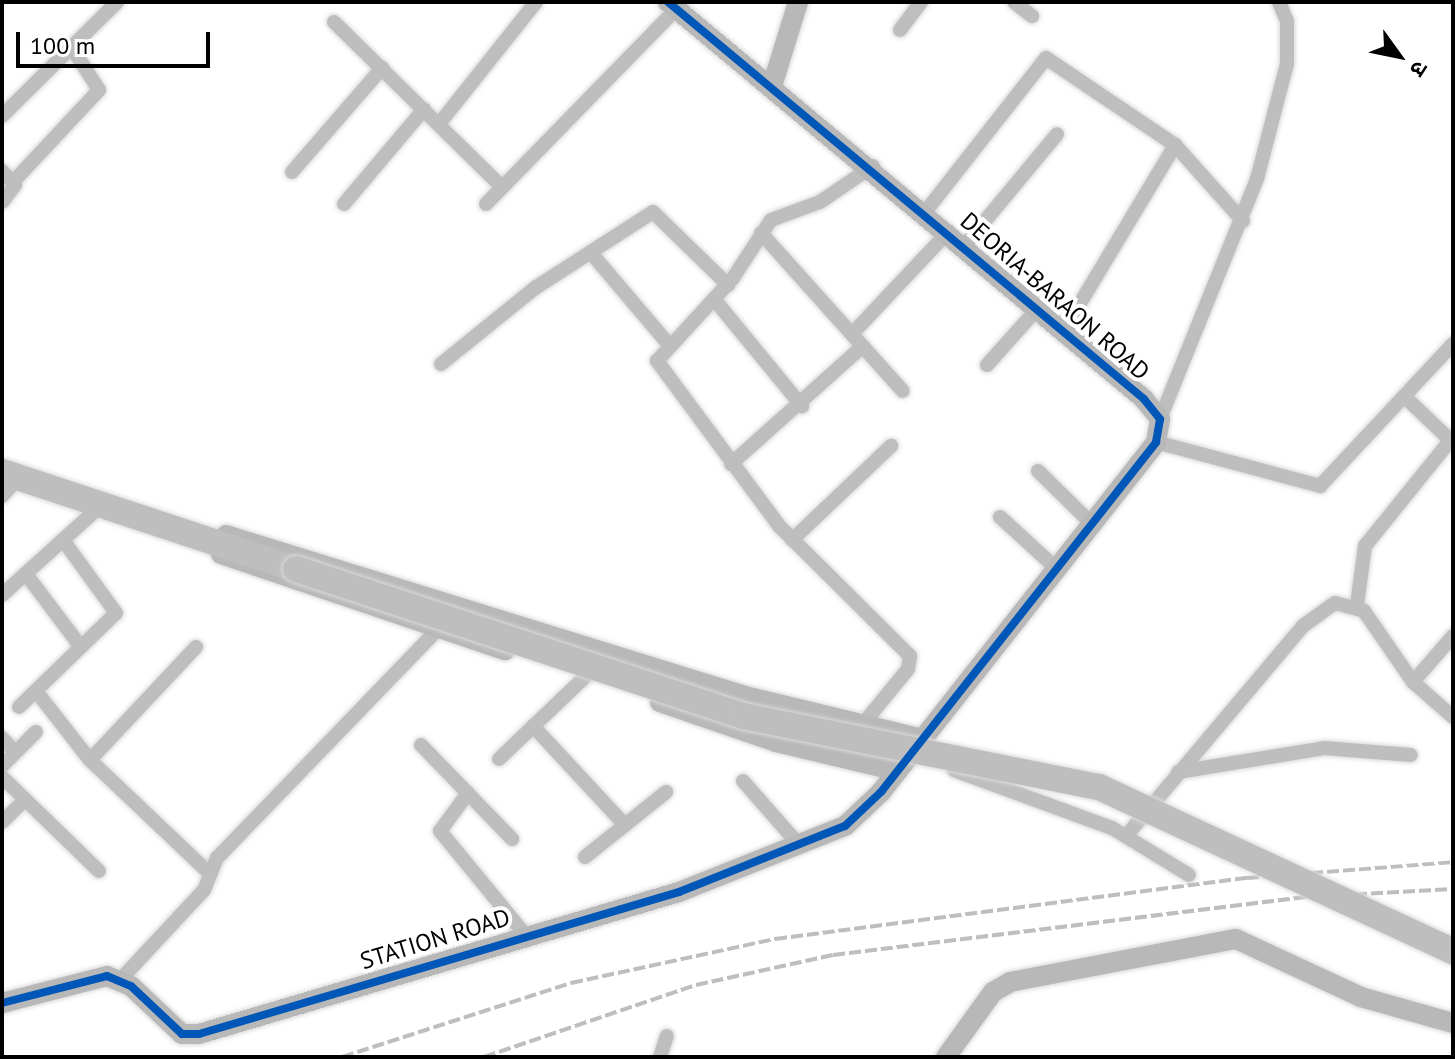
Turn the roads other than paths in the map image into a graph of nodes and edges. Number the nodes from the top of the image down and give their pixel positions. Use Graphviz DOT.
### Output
graph roads {
  1 [pos="117,2"];
  2 [pos="536,2"];
  3 [pos="798,2"];
  4 [pos="921,2"];
  5 [pos="1014,2"];
  6 [pos="1279,2"];
  7 [pos="672,5"];
  8 [pos="1032,16"];
  9 [pos="334,22"];
  10 [pos="900,30"];
  11 [pos="72,48"];
  12 [pos="382,68"];
  13 [pos="773,83"];
  14 [pos="424,109"];
  15 [pos="2,116"];
  16 [pos="439,124"];
  17 [pos="1057,134"];
  18 [pos="1175,145"];
  19 [pos="873,166"];
  20 [pos="292,172"];
  21 [pos="7,177"];
  22 [pos="502,187"];
  23 [pos="2,202"];
  24 [pos="344,204"];
  25 [pos="486,204"];
  26 [pos="926,211"];
  27 [pos="1243,221"];
  28 [pos="761,233"];
  29 [pos="957,238"];
  30 [pos="592,254"];
  31 [pos="728,285"];
  32 [pos="714,299"];
  33 [pos="1038,308"];
  34 [pos="1064,330"];
  35 [pos="858,340"];
  36 [pos="1453,344"];
  37 [pos="670,346"];
  38 [pos="441,364"];
  39 [pos="987,365"];
  40 [pos="903,391"];
  41 [pos="1405,397"];
  42 [pos="802,406"];
  43 [pos="1160,419"];
  44 [pos="1452,439"];
  45 [pos="1156,442"];
  46 [pos="891,446"];
  47 [pos="2,457"];
  48 [pos="731,464"];
  49 [pos="1038,471"];
  50 [pos="13,478"];
  51 [pos="105,502"];
  52 [pos="1000,517"];
  53 [pos="1092,524"];
  54 [pos="194,534"];
  55 [pos="63,540"];
  56 [pos="792,540"];
  57 [pos="1057,569"];
  58 [pos="26,574"];
  59 [pos="2,595"];
  60 [pos="1357,605"];
  61 [pos="436,631"];
  62 [pos="1453,636"];
  63 [pos="81,647"];
  64 [pos="196,647"];
  65 [pos="586,676"];
  66 [pos="1413,682"];
  67 [pos="36,691"];
  68 [pos="19,707"];
  69 [pos="1453,717"];
  70 [pos="863,724"];
  71 [pos="533,726"];
  72 [pos="36,732"];
  73 [pos="2,738"];
  74 [pos="923,739"];
  75 [pos="421,745"];
  76 [pos="15,752"];
  77 [pos="1411,755"];
  78 [pos="499,759"];
  79 [pos="90,760"];
  80 [pos="902,765"];
  81 [pos="2,766"];
  82 [pos="1178,772"];
  83 [pos="2,777"];
  84 [pos="743,781"];
  85 [pos="666,792"];
  86 [pos="468,793"];
  87 [pos="25,800"];
  88 [pos="2,822"];
  89 [pos="625,825"];
  90 [pos="1127,835"];
  91 [pos="512,839"];
  92 [pos="800,846"];
  93 [pos="585,857"];
  94 [pos="99,871"];
  95 [pos="210,874"];
  96 [pos="1189,875"];
  97 [pos="523,932"];
  98 [pos="1453,951"];
  99 [pos="121,979"];
  100 [pos="2,1003"];
  101 [pos="1448,1022"];
  102 [pos="667,1036"];
  103 [pos="950,1055"];
  104 [pos="660,1057"];
  1 -- 11 [label="street"];
  2 -- 16 [label="street"];
  3 -- 13 [label="street"];
  4 -- 10 [label="street"];
  5 -- 8 [label="street"];
  6 -- 27 [label="street"];
  7 -- 13 [label="street, DEORIA-BARAON ROAD"];
  7 -- 22 [label="street"];
  9 -- 12 [label="street"];
  11 -- 15 [label="street"];
  11 -- 21 [label="street"];
  12 -- 14 [label="street"];
  12 -- 20 [label="street"];
  13 -- 19 [label="street, DEORIA-BARAON ROAD"];
  14 -- 16 [label="street"];
  14 -- 24 [label="street"];
  16 -- 22 [label="street"];
  17 -- 29 [label="street"];
  18 -- 26 [label="street"];
  18 -- 27 [label="street"];
  18 -- 34 [label="street"];
  19 -- 26 [label="street, DEORIA-BARAON ROAD"];
  19 -- 28 [label="street"];
  21 -- 23 [label="street"];
  22 -- 25 [label="street"];
  26 -- 29 [label="street, DEORIA-BARAON ROAD"];
  27 -- 43 [label="street"];
  28 -- 31 [label="street"];
  28 -- 35 [label="street"];
  29 -- 33 [label="street, DEORIA-BARAON ROAD"];
  29 -- 35 [label="street"];
  30 -- 31 [label="street"];
  30 -- 37 [label="street"];
  30 -- 38 [label="street"];
  31 -- 32 [label="street"];
  32 -- 37 [label="street"];
  32 -- 42 [label="street"];
  33 -- 34 [label="street, DEORIA-BARAON ROAD"];
  33 -- 39 [label="street"];
  34 -- 43 [label="street, DEORIA-BARAON ROAD"];
  35 -- 40 [label="street"];
  35 -- 42 [label="street"];
  36 -- 41 [label="street"];
  37 -- 48 [label="street"];
  41 -- 44 [label="street"];
  41 -- 45 [label="street"];
  42 -- 48 [label="street"];
  43 -- 45 [label="street"];
  44 -- 60 [label="street"];
  45 -- 53 [label="street"];
  46 -- 56 [label="street"];
  47 -- 50 [label="highway"];
  48 -- 56 [label="street"];
  49 -- 53 [label="street"];
  50 -- 51 [label="highway"];
  51 -- 54 [label="highway"];
  51 -- 55 [label="street"];
  52 -- 57 [label="street"];
  53 -- 57 [label="street"];
  54 -- 61 [label="street"];
  54 -- 70 [label="street"];
  54 -- 98 [label="highway, bridge"];
  55 -- 58 [label="street"];
  55 -- 63 [label="street"];
  56 -- 70 [label="street"];
  57 -- 74 [label="street"];
  58 -- 59 [label="street"];
  58 -- 63 [label="street"];
  60 -- 66 [label="street"];
  60 -- 82 [label="street"];
  61 -- 65 [label="street"];
  61 -- 95 [label="street"];
  62 -- 66 [label="street"];
  63 -- 67 [label="street"];
  64 -- 79 [label="street"];
  65 -- 71 [label="street"];
  65 -- 80 [label="street"];
  66 -- 69 [label="street"];
  67 -- 68 [label="street"];
  67 -- 79 [label="street"];
  70 -- 74 [label="street"];
  71 -- 78 [label="street"];
  71 -- 89 [label="street"];
  72 -- 76 [label="street"];
  73 -- 76 [label="street"];
  74 -- 80 [label="street"];
  75 -- 86 [label="street"];
  76 -- 81 [label="street"];
  77 -- 82 [label="street"];
  79 -- 95 [label="street"];
  80 -- 90 [label="street"];
  80 -- 92 [label="street, STATION ROAD"];
  82 -- 90 [label="street"];
  83 -- 87 [label="street"];
  84 -- 92 [label="street"];
  85 -- 89 [label="street"];
  86 -- 91 [label="street"];
  86 -- 97 [label="street"];
  87 -- 88 [label="street"];
  87 -- 94 [label="street"];
  89 -- 93 [label="street"];
  90 -- 96 [label="street"];
  92 -- 97 [label="street, STATION ROAD"];
  95 -- 99 [label="street"];
  97 -- 99 [label="street, STATION ROAD"];
  99 -- 100 [label="street"];
  101 -- 103 [label="street"];
  102 -- 104 [label="street"];
}
